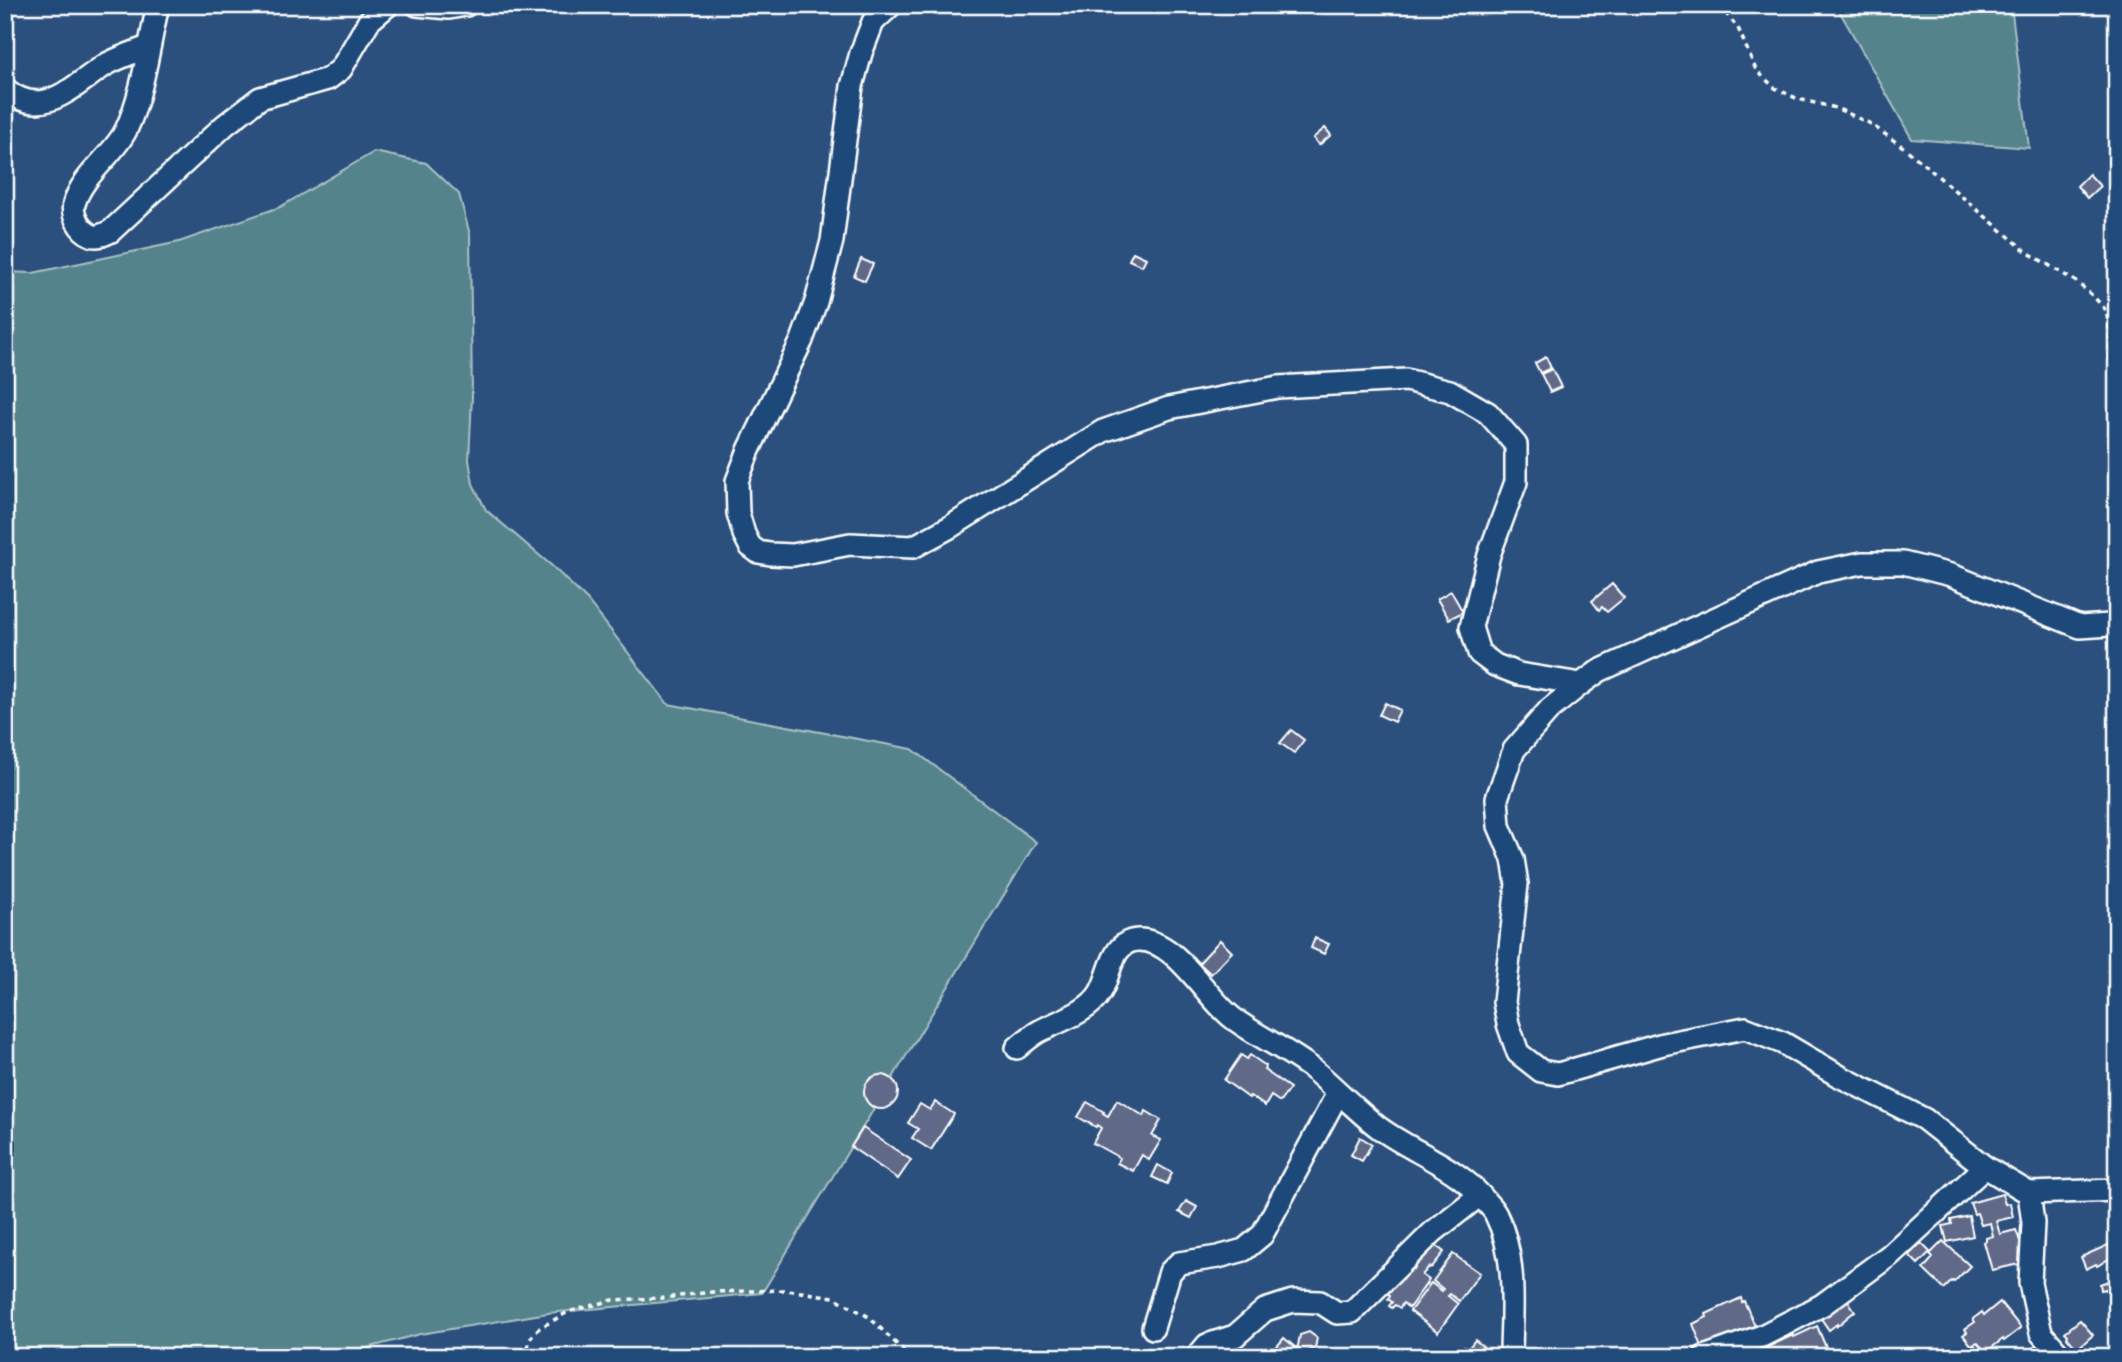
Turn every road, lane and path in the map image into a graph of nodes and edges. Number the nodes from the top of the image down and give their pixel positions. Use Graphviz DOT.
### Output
graph roads {
  1 [pos="158,5"];
  2 [pos="387,5"];
  3 [pos="417,5"];
  4 [pos="467,5"];
  5 [pos="891,5"];
  6 [pos="1719,5"];
  7 [pos="148,47"];
  8 [pos="5,89"];
  9 [pos="2117,384"];
  10 [pos="2117,623"];
  11 [pos="1581,684"];
  12 [pos="1017,1048"];
  13 [pos="1338,1093"];
  14 [pos="1985,1167"];
  15 [pos="2117,1190"];
  16 [pos="2029,1193"];
  17 [pos="1480,1195"];
  18 [pos="1153,1328"];
  19 [pos="532,1357"];
  20 [pos="910,1357"];
  21 [pos="1197,1357"];
  22 [pos="1508,1357"];
  23 [pos="1704,1357"];
  24 [pos="2062,1357"];
  1 -- 7 [label="street"];
  2 -- 7 [label="street"];
  3 -- 4 [label="street"];
  5 -- 11 [label="street"];
  6 -- 9 [label="path"];
  7 -- 8 [label="street"];
  10 -- 11 [label="street"];
  11 -- 14 [label="street"];
  12 -- 13 [label="street"];
  13 -- 17 [label="street"];
  13 -- 18 [label="street"];
  14 -- 16 [label="street"];
  14 -- 23 [label="street"];
  15 -- 16 [label="street"];
  16 -- 24 [label="street"];
  17 -- 21 [label="street"];
  17 -- 22 [label="street"];
  19 -- 20 [label="path"];
}
